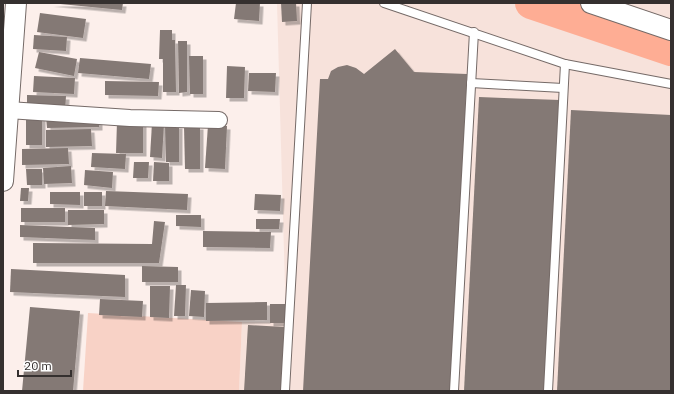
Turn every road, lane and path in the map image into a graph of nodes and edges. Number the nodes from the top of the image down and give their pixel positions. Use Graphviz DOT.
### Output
graph roads {
  1 [pos="16,3"];
  2 [pos="307,3"];
  3 [pos="384,3"];
  4 [pos="591,3"];
  5 [pos="671,30"];
  6 [pos="474,32"];
  7 [pos="565,64"];
  8 [pos="471,83"];
  9 [pos="671,84"];
  10 [pos="563,88"];
  11 [pos="8,110"];
  12 [pos="219,120"];
  13 [pos="3,181"];
  14 [pos="285,391"];
  15 [pos="454,391"];
  16 [pos="548,391"];
  1 -- 11 [label="street"];
  2 -- 14 [label="lane"];
  3 -- 6 [label="lane"];
  4 -- 5 [label="street"];
  6 -- 7 [label="lane"];
  6 -- 8 [label="lane"];
  7 -- 9 [label="lane"];
  7 -- 10 [label="lane"];
  8 -- 10 [label="lane"];
  8 -- 15 [label="lane"];
  10 -- 16 [label="lane"];
  11 -- 12 [label="street"];
  11 -- 13 [label="street"];
}
